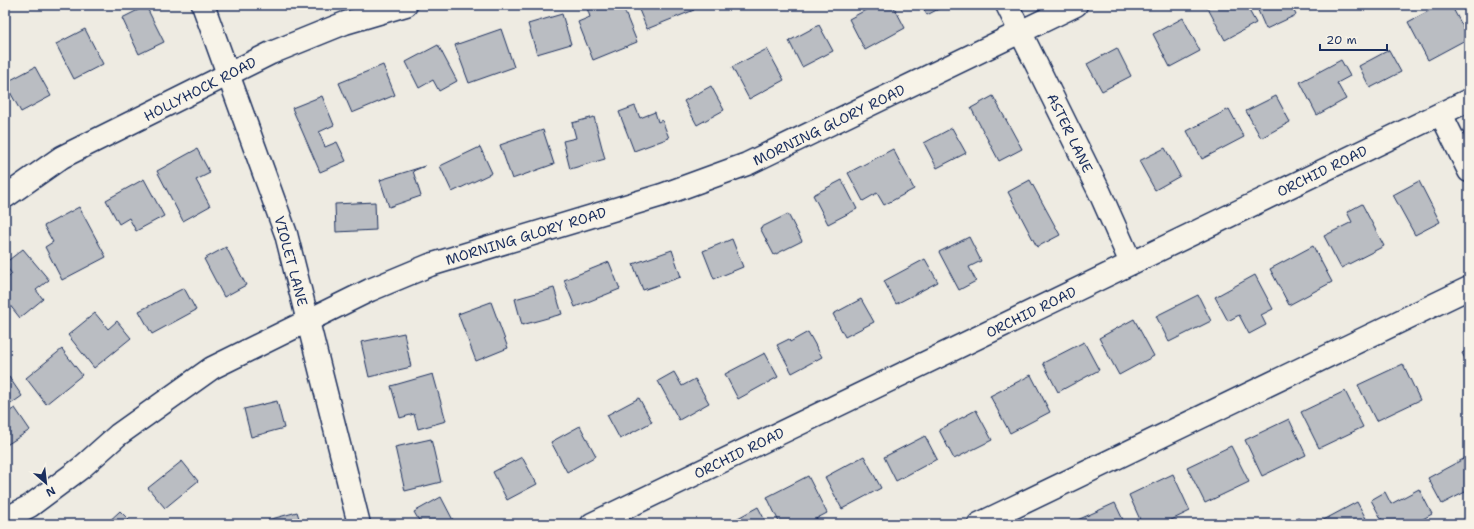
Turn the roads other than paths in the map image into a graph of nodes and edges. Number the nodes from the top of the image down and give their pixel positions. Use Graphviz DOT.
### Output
graph roads {
  1 [pos="203,5"];
  2 [pos="406,5"];
  3 [pos="1007,5"];
  4 [pos="1076,5"];
  5 [pos="1020,32"];
  6 [pos="228,75"];
  7 [pos="1469,100"];
  8 [pos="1441,114"];
  9 [pos="1469,171"];
  10 [pos="5,196"];
  11 [pos="1131,263"];
  12 [pos="1469,288"];
  13 [pos="307,321"];
  14 [pos="5,519"];
  15 [pos="358,524"];
  16 [pos="592,524"];
  17 [pos="979,524"];
  1 -- 6 [label="street, VIOLET LANE"];
  2 -- 6 [label="street, HOLLYHOCK ROAD"];
  3 -- 5 [label="street, ASTER LANE"];
  4 -- 5 [label="street, MORNING GLORY ROAD"];
  5 -- 11 [label="street, ASTER LANE"];
  5 -- 13 [label="street, MORNING GLORY ROAD"];
  6 -- 10 [label="street, HOLLYHOCK ROAD"];
  6 -- 13 [label="street, VIOLET LANE"];
  7 -- 8 [label="street, ORCHID ROAD"];
  8 -- 9 [label="street"];
  8 -- 11 [label="street, ORCHID ROAD"];
  11 -- 16 [label="street, ORCHID ROAD"];
  12 -- 17 [label="street"];
  13 -- 14 [label="street, MORNING GLORY ROAD"];
  13 -- 15 [label="street, VIOLET LANE"];
}
